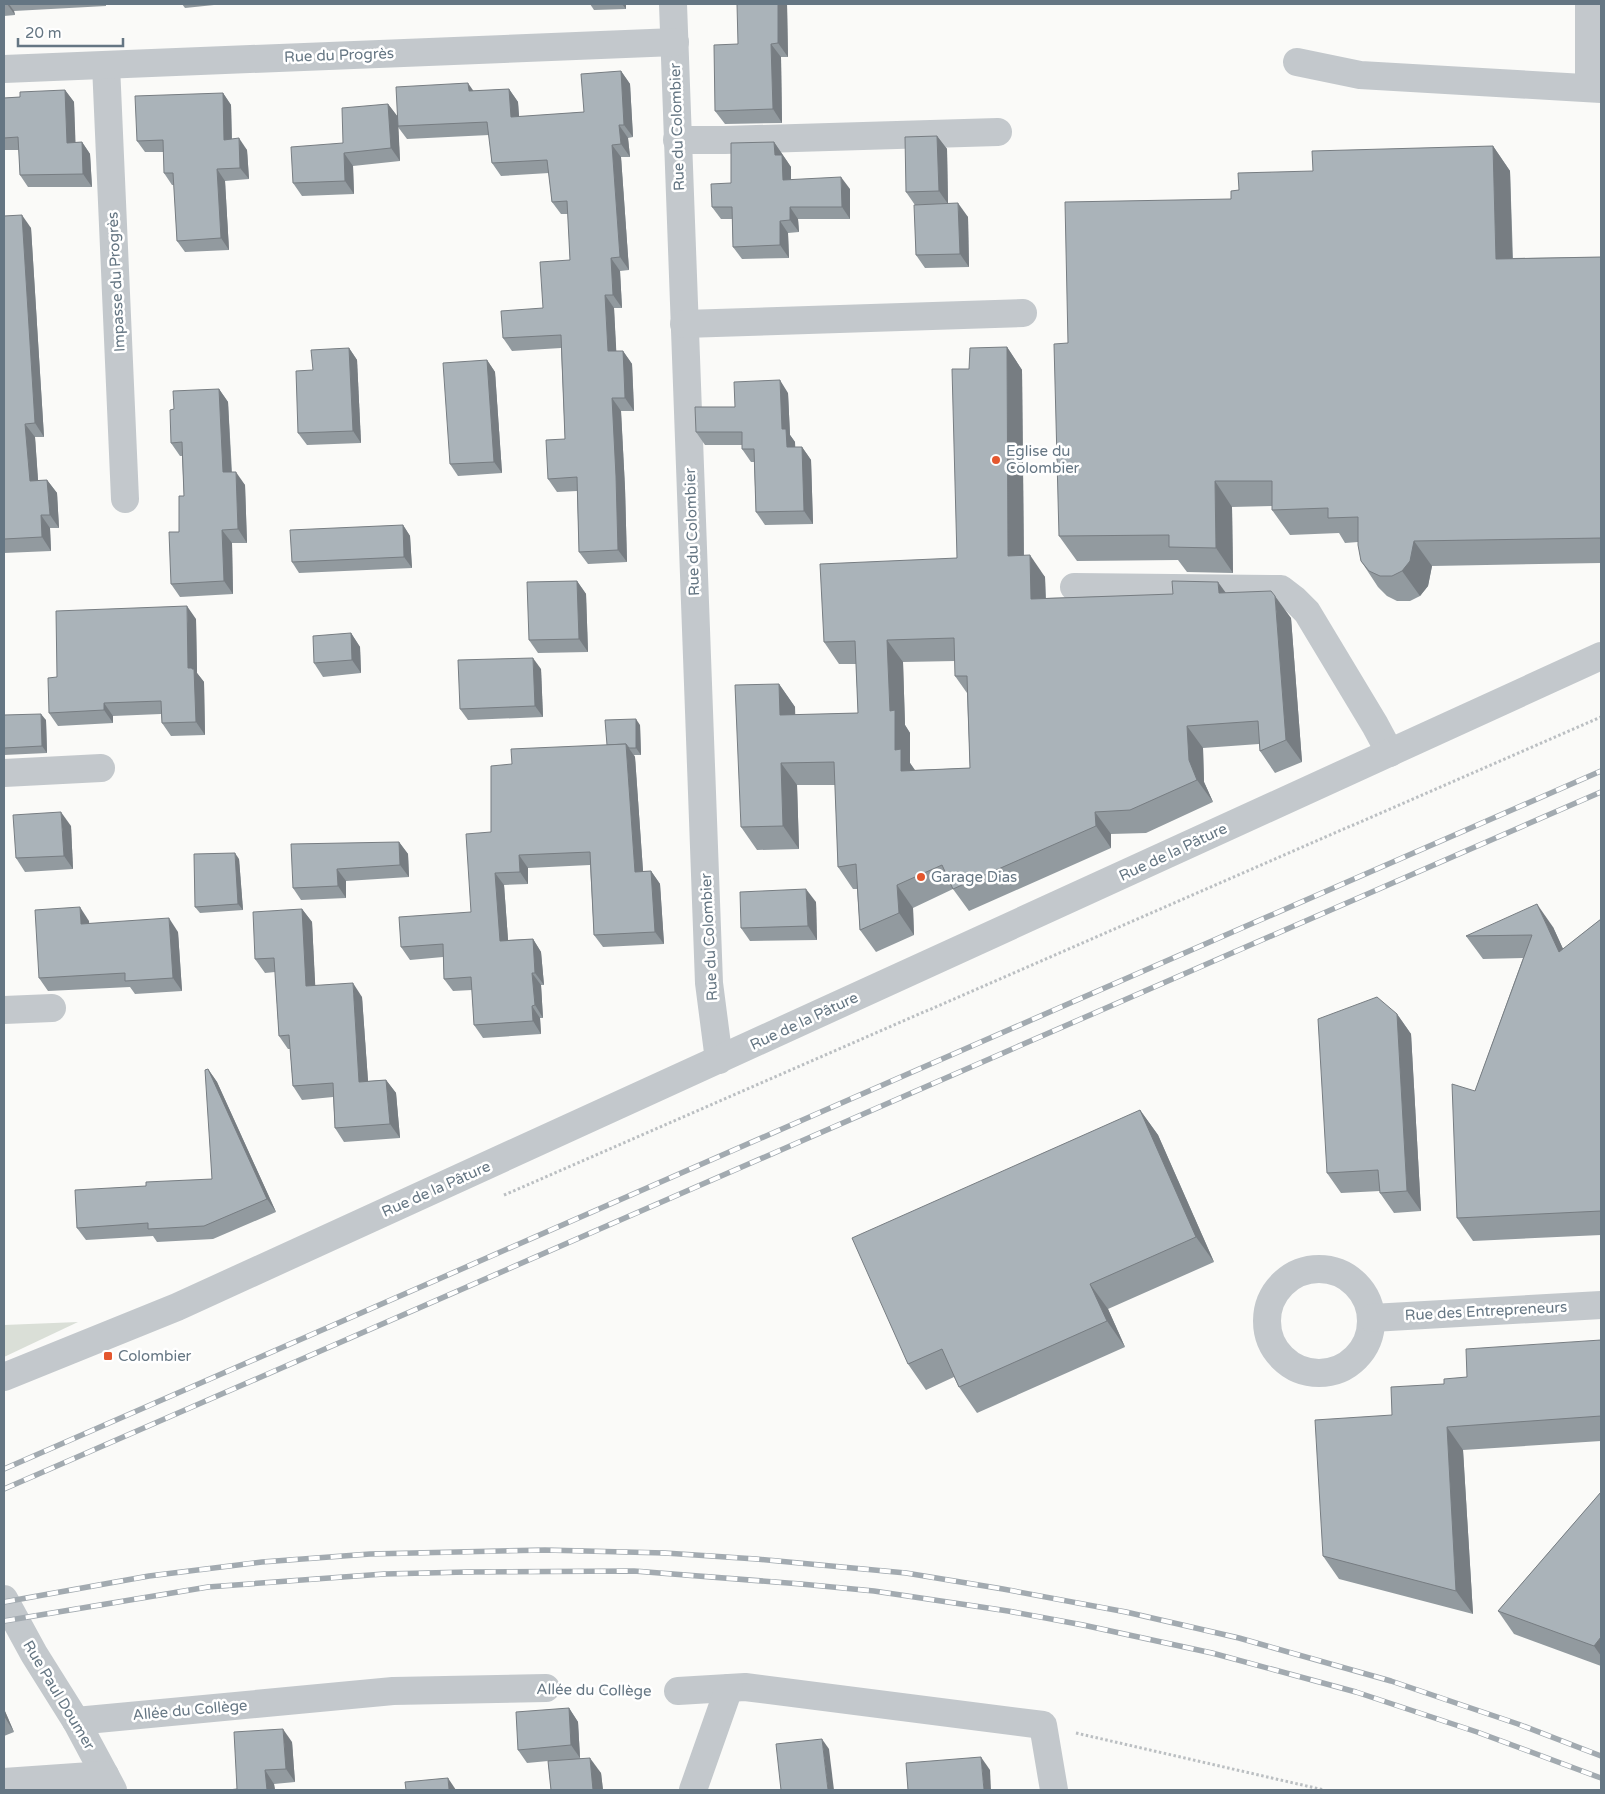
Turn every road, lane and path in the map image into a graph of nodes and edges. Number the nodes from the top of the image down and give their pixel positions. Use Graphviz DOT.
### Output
graph roads {
  1 [pos="673,4"];
  2 [pos="1589,4"];
  3 [pos="675,42"];
  4 [pos="1297,62"];
  5 [pos="106,65"];
  6 [pos="4,69"];
  7 [pos="1595,89"];
  8 [pos="998,132"];
  9 [pos="677,140"];
  10 [pos="1023,313"];
  11 [pos="684,324"];
  12 [pos="125,499"];
  13 [pos="1074,587"];
  14 [pos="1601,656"];
  15 [pos="1601,716"];
  16 [pos="1390,753"];
  17 [pos="101,768"];
  18 [pos="4,773"];
  19 [pos="52,1008"];
  20 [pos="4,1010"];
  21 [pos="719,1060"];
  22 [pos="499,1198"];
  23 [pos="1601,1304"];
  24 [pos="1372,1318"];
  25 [pos="4,1377"];
  26 [pos="4,1599"];
  27 [pos="546,1688"];
  28 [pos="729,1688"];
  29 [pos="678,1691"];
  30 [pos="76,1721"];
  31 [pos="1043,1725"];
  32 [pos="4,1782"];
  33 [pos="109,1783"];
  34 [pos="693,1790"];
  35 [pos="1054,1790"];
  36 [pos="1324,1790"];
  1 -- 3 [label="street, Rue du Colombier"];
  2 -- 7 [label="street"];
  3 -- 5 [label="street, Rue du Progrès"];
  3 -- 9 [label="street, Rue du Colombier"];
  4 -- 7 [label="street"];
  5 -- 6 [label="street, Rue du Progrès"];
  5 -- 12 [label="street, Impasse du Progrès"];
  8 -- 9 [label="street"];
  9 -- 11 [label="street, Rue du Colombier"];
  10 -- 11 [label="street"];
  11 -- 21 [label="street, Rue du Colombier"];
  13 -- 16 [label="street"];
  14 -- 16 [label="street, Rue de la Pâture"];
  15 -- 22 [label="path"];
  16 -- 21 [label="street, Rue de la Pâture"];
  17 -- 18 [label="street"];
  19 -- 20 [label="street"];
  21 -- 25 [label="street, Rue de la Pâture"];
  23 -- 24 [label="street, Rue des Entrepreneurs"];
  26 -- 30 [label="street, Rue Paul Doumer"];
  27 -- 29 [label="path, Allée du Collège"];
  27 -- 30 [label="street, Allée du Collège"];
  28 -- 29 [label="street"];
  28 -- 31 [label="street"];
  28 -- 34 [label="street"];
  30 -- 33 [label="street, Rue Paul Doumer"];
  31 -- 35 [label="street"];
  31 -- 36 [label="path"];
  32 -- 33 [label="street"];
}
